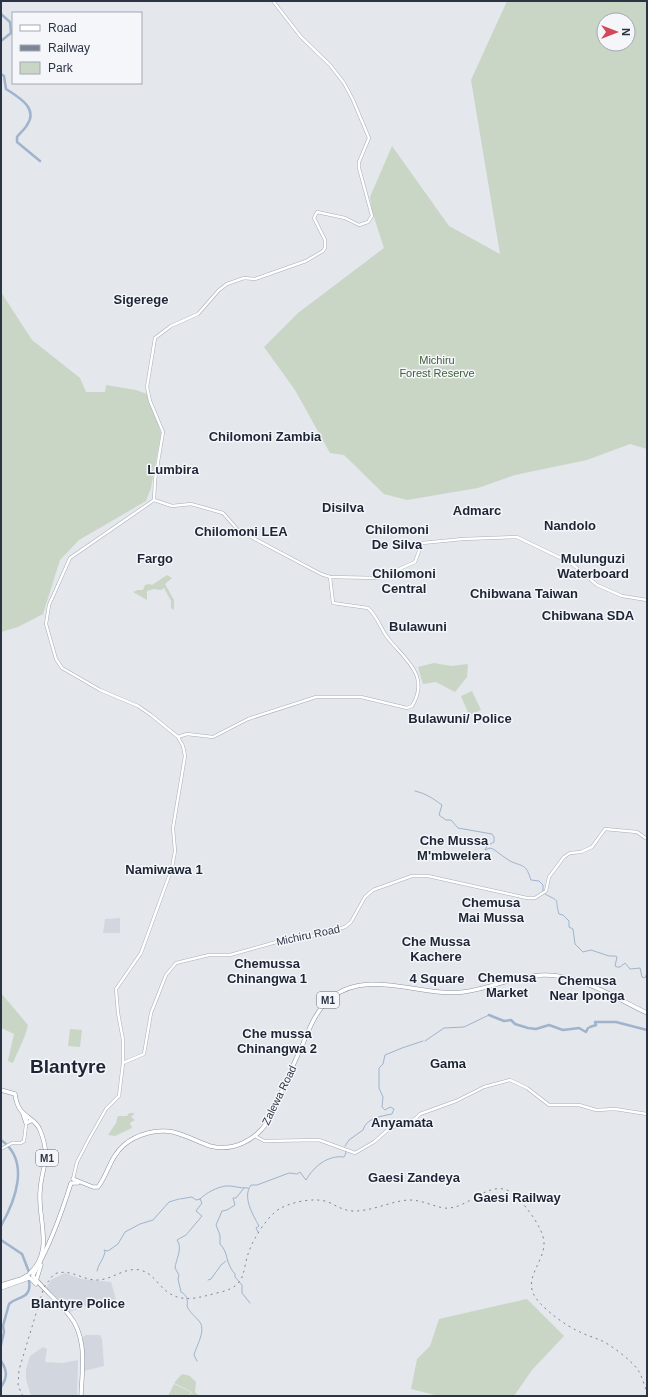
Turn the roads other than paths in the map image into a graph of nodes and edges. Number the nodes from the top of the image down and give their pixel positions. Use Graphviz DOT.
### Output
graph roads {
  1 [pos="273,1"];
  2 [pos="154,500"];
  3 [pos="330,577"];
  4 [pos="647,600"];
  5 [pos="178,737"];
  6 [pos="647,838"];
  7 [pos="647,1013"];
  8 [pos="123,1063"];
  9 [pos="1,1090"];
  10 [pos="23,1114"];
  11 [pos="647,1114"];
  12 [pos="27,1117"];
  13 [pos="31,1121"];
  14 [pos="26,1123"];
  15 [pos="255,1136"];
  16 [pos="3,1148"];
  17 [pos="72,1181"];
  18 [pos="42,1260"];
  19 [pos="30,1276"];
  20 [pos="36,1281"];
  21 [pos="1,1287"];
  22 [pos="70,1316"];
  23 [pos="81,1396"];
  1 -- 2 [label="street"];
  2 -- 3 [label="street"];
  2 -- 5 [label="street"];
  3 -- 4 [label="street"];
  3 -- 5 [label="street"];
  5 -- 8 [label="street"];
  6 -- 8 [label="street, Michiru Road"];
  7 -- 15 [label="highway, Zalewa Road / M1"];
  8 -- 17 [label="street"];
  9 -- 10 [label="highway, M1"];
  10 -- 12 [label="highway, M1"];
  10 -- 14 [label="highway"];
  11 -- 15 [label="street"];
  12 -- 13 [label="highway, M1"];
  12 -- 14 [label="street"];
  13 -- 14 [label="highway"];
  13 -- 19 [label="highway, M1"];
  14 -- 16 [label="street"];
  15 -- 17 [label="highway, Zalewa Road / M1"];
  17 -- 18 [label="highway"];
  18 -- 19 [label="highway"];
  18 -- 20 [label="highway"];
  19 -- 20 [label="highway"];
  19 -- 21 [label="highway"];
  19 -- 22 [label="highway"];
  20 -- 22 [label="highway"];
  22 -- 23 [label="highway"];
}
